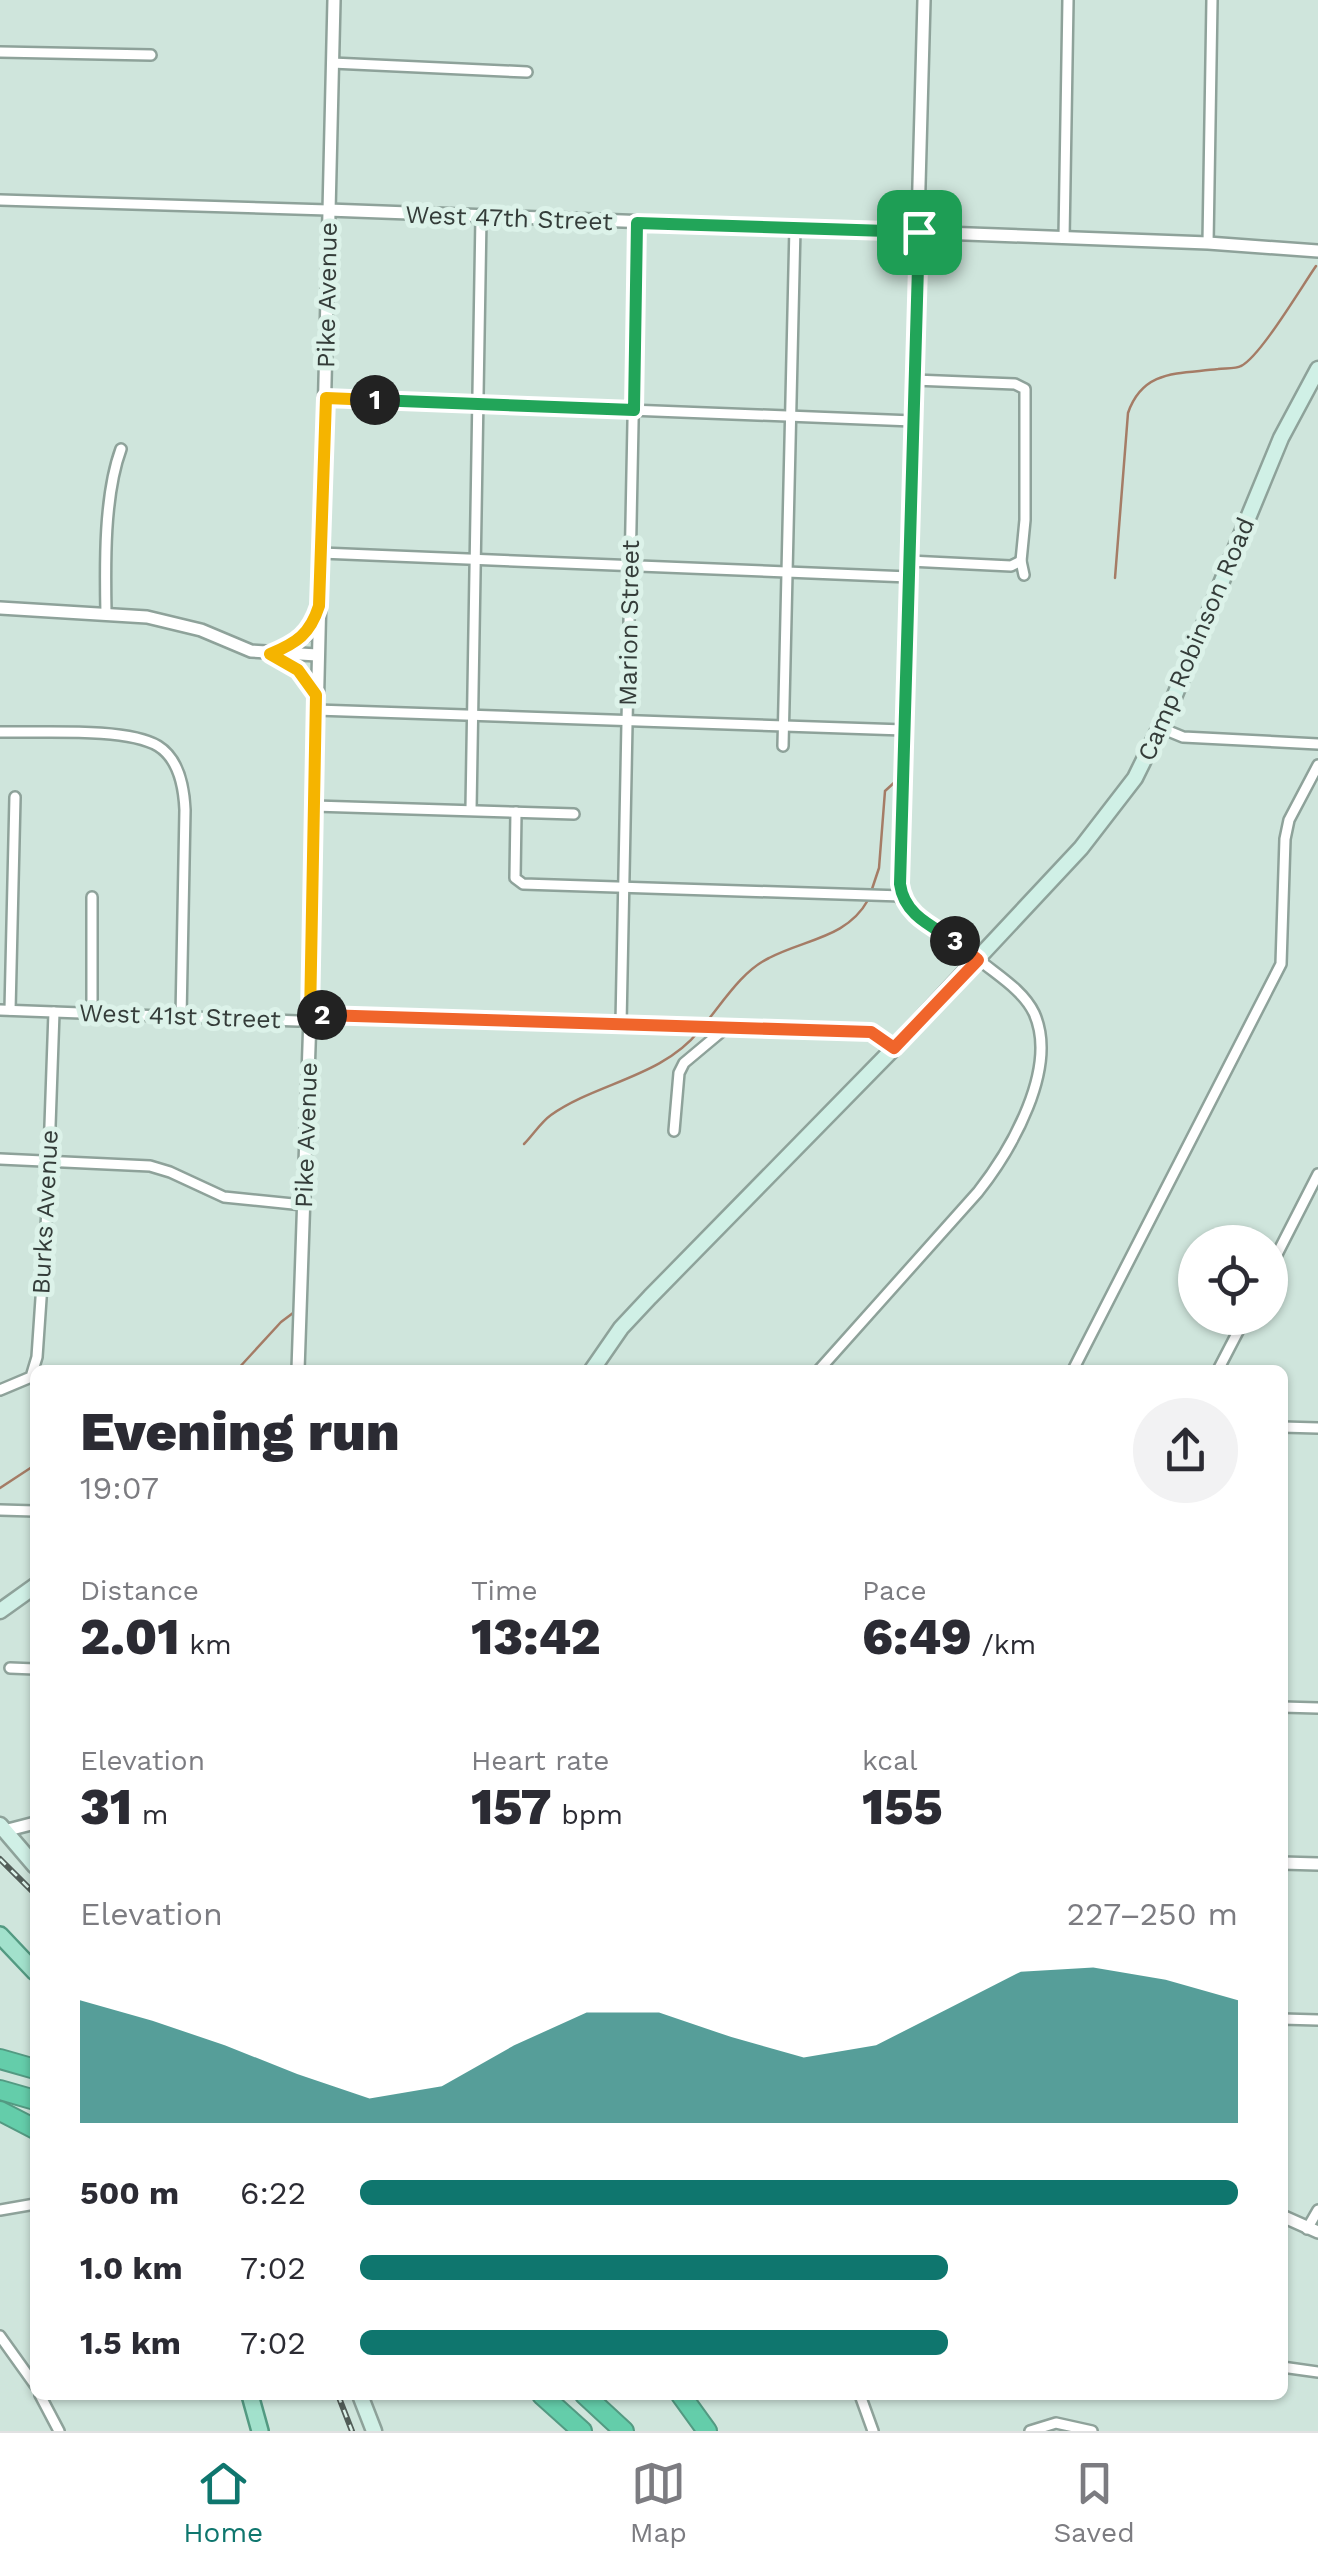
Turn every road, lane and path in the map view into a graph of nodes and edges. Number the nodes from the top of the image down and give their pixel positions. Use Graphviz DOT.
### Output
graph roads {
  1 [pos="334,0"];
  2 [pos="924,0"];
  3 [pos="1068,0"];
  4 [pos="1212,0"];
  5 [pos="0,52"];
  6 [pos="152,55"];
  7 [pos="332,63"];
  8 [pos="527,72"];
  9 [pos="0,200"];
  10 [pos="328,210"];
  11 [pos="481,216"];
  12 [pos="637,223"];
  13 [pos="795,227"];
  14 [pos="919,232"];
  15 [pos="1064,238"];
  16 [pos="1208,243"];
  17 [pos="1318,251"];
  18 [pos="1318,370"];
  19 [pos="914,380"];
  20 [pos="326,398"];
  21 [pos="479,404"];
  22 [pos="634,410"];
  23 [pos="790,416"];
  24 [pos="913,421"];
  25 [pos="121,449"];
  26 [pos="321,553"];
  27 [pos="476,560"];
  28 [pos="909,561"];
  29 [pos="1020,561"];
  30 [pos="630,566"];
  31 [pos="787,572"];
  32 [pos="1024,576"];
  33 [pos="909,577"];
  34 [pos="319,606"];
  35 [pos="0,608"];
  36 [pos="106,614"];
  37 [pos="270,654"];
  38 [pos="317,655"];
  39 [pos="316,695"];
  40 [pos="316,710"];
  41 [pos="472,717"];
  42 [pos="627,722"];
  43 [pos="783,728"];
  44 [pos="1161,728"];
  45 [pos="904,730"];
  46 [pos="0,732"];
  47 [pos="1318,744"];
  48 [pos="782,746"];
  49 [pos="1318,764"];
  50 [pos="15,797"];
  51 [pos="314,806"];
  52 [pos="471,809"];
  53 [pos="516,812"];
  54 [pos="574,814"];
  55 [pos="624,886"];
  56 [pos="902,896"];
  57 [pos="92,897"];
  58 [pos="978,960"];
  59 [pos="5,1010"];
  60 [pos="54,1012"];
  61 [pos="92,1013"];
  62 [pos="181,1017"];
  63 [pos="310,1018"];
  64 [pos="621,1024"];
  65 [pos="721,1026"];
  66 [pos="894,1048"];
  67 [pos="674,1131"];
  68 [pos="0,1158"];
  69 [pos="49,1162"];
  70 [pos="1318,1174"];
  71 [pos="303,1204"];
  72 [pos="1288,1233"];
  73 [pos="1236,1335"];
  74 [pos="35,1365"];
  75 [pos="298,1365"];
  76 [pos="596,1365"];
  77 [pos="823,1365"];
  78 [pos="1076,1365"];
  79 [pos="1221,1365"];
  80 [pos="30,1377"];
  81 [pos="0,1390"];
  82 [pos="1288,1427"];
  83 [pos="1318,1428"];
  84 [pos="0,1510"];
  85 [pos="30,1511"];
  86 [pos="30,1590"];
  87 [pos="0,1611"];
  88 [pos="10,1668"];
  89 [pos="30,1669"];
  90 [pos="1288,1708"];
  91 [pos="1318,1708"];
  92 [pos="30,1824"];
  93 [pos="2,1828"];
  94 [pos="30,1860"];
  95 [pos="1288,1863"];
  96 [pos="1318,1864"];
  97 [pos="0,1936"];
  98 [pos="30,1967"];
  99 [pos="1288,2019"];
  100 [pos="1318,2020"];
  101 [pos="0,2059"];
  102 [pos="30,2068"];
  103 [pos="0,2090"];
  104 [pos="30,2099"];
  105 [pos="0,2110"];
  106 [pos="30,2125"];
  107 [pos="30,2205"];
  108 [pos="0,2210"];
  109 [pos="1318,2210"];
  110 [pos="1288,2219"];
  111 [pos="1313,2231"];
  112 [pos="0,2336"];
  113 [pos="1288,2368"];
  114 [pos="1318,2372"];
  115 [pos="30,2378"];
  116 [pos="42,2400"];
  117 [pos="251,2400"];
  118 [pos="362,2400"];
  119 [pos="548,2400"];
  120 [pos="590,2400"];
  121 [pos="685,2400"];
  122 [pos="862,2400"];
  123 [pos="58,2431"];
  124 [pos="260,2431"];
  125 [pos="374,2431"];
  126 [pos="582,2431"];
  127 [pos="624,2431"];
  128 [pos="707,2431"];
  129 [pos="874,2431"];
  130 [pos="1030,2431"];
  131 [pos="1092,2431"];
  1 -- 7 [label="street, Pike Avenue"];
  2 -- 14 [label="street"];
  3 -- 15 [label="street"];
  4 -- 16 [label="street"];
  5 -- 6 [label="street"];
  7 -- 8 [label="street"];
  7 -- 10 [label="street, Pike Avenue"];
  9 -- 10 [label="street, West 47th Street"];
  10 -- 11 [label="street, West 47th Street"];
  10 -- 20 [label="street, Pike Avenue"];
  11 -- 12 [label="street, West 47th Street"];
  11 -- 21 [label="street"];
  12 -- 13 [label="street, West 47th Street"];
  12 -- 22 [label="street, Marion Street"];
  13 -- 14 [label="street, West 47th Street"];
  13 -- 23 [label="street"];
  14 -- 15 [label="street, West 47th Street"];
  14 -- 19 [label="street"];
  15 -- 16 [label="street, West 47th Street"];
  16 -- 17 [label="street, West 47th Street"];
  18 -- 44 [label="main road, Camp Robinson Road"];
  19 -- 24 [label="street"];
  19 -- 29 [label="street"];
  20 -- 21 [label="street"];
  20 -- 26 [label="street, Pike Avenue"];
  21 -- 22 [label="street"];
  21 -- 27 [label="street"];
  22 -- 23 [label="street"];
  22 -- 30 [label="street, Marion Street"];
  23 -- 24 [label="street"];
  23 -- 31 [label="street"];
  24 -- 28 [label="street"];
  25 -- 36 [label="street"];
  26 -- 27 [label="street"];
  26 -- 34 [label="street, Pike Avenue"];
  27 -- 30 [label="street"];
  27 -- 41 [label="street"];
  28 -- 29 [label="street"];
  28 -- 33 [label="street"];
  29 -- 32 [label="street"];
  30 -- 31 [label="street"];
  30 -- 42 [label="street, Marion Street"];
  31 -- 33 [label="street"];
  31 -- 43 [label="street"];
  33 -- 45 [label="street"];
  34 -- 37 [label="street"];
  34 -- 38 [label="street, Pike Avenue"];
  35 -- 36 [label="street"];
  36 -- 37 [label="street"];
  37 -- 38 [label="street"];
  37 -- 39 [label="street"];
  38 -- 39 [label="street, Pike Avenue"];
  39 -- 40 [label="street, Pike Avenue"];
  40 -- 41 [label="street"];
  40 -- 51 [label="street, Pike Avenue"];
  41 -- 42 [label="street"];
  41 -- 52 [label="street"];
  42 -- 43 [label="street"];
  42 -- 55 [label="street, Marion Street"];
  43 -- 45 [label="street"];
  43 -- 48 [label="street"];
  44 -- 47 [label="street"];
  44 -- 58 [label="main road, Camp Robinson Road"];
  45 -- 56 [label="street"];
  46 -- 62 [label="street"];
  49 -- 78 [label="street"];
  50 -- 59 [label="street"];
  51 -- 52 [label="street"];
  51 -- 63 [label="street, Pike Avenue"];
  52 -- 53 [label="street"];
  53 -- 54 [label="street"];
  53 -- 55 [label="street"];
  55 -- 56 [label="street"];
  55 -- 64 [label="street, Marion Street"];
  56 -- 58 [label="street"];
  57 -- 61 [label="street"];
  58 -- 66 [label="main road, Camp Robinson Road"];
  58 -- 77 [label="street"];
  59 -- 60 [label="street, West 41st Street"];
  60 -- 61 [label="street, West 41st Street"];
  60 -- 69 [label="street, Burks Avenue"];
  61 -- 62 [label="street, West 41st Street"];
  62 -- 63 [label="street, West 41st Street"];
  63 -- 64 [label="street, West 41st Street"];
  63 -- 71 [label="street, Pike Avenue"];
  64 -- 65 [label="street, West 41st Street"];
  65 -- 66 [label="street, West 41st Street"];
  65 -- 67 [label="street"];
  66 -- 76 [label="main road, Camp Robinson Road"];
  68 -- 69 [label="street"];
  69 -- 71 [label="street"];
  69 -- 74 [label="street, Burks Avenue"];
  70 -- 72 [label="street"];
  71 -- 75 [label="street, Pike Avenue"];
  73 -- 79 [label="street"];
  80 -- 81 [label="street, Burks Avenue"];
  82 -- 83 [label="street"];
  84 -- 85 [label="street"];
  86 -- 87 [label="main road"];
  88 -- 89 [label="street"];
  90 -- 91 [label="street"];
  92 -- 93 [label="street"];
  93 -- 94 [label="main road"];
  95 -- 96 [label="street"];
  97 -- 98 [label="main road"];
  99 -- 100 [label="street"];
  101 -- 102 [label="highway"];
  103 -- 104 [label="highway"];
  105 -- 106 [label="highway"];
  107 -- 108 [label="street"];
  109 -- 111 [label="street"];
  110 -- 111 [label="street"];
  112 -- 115 [label="street"];
  113 -- 114 [label="street"];
  116 -- 123 [label="street"];
  117 -- 124 [label="main road"];
  118 -- 125 [label="main road"];
  119 -- 126 [label="highway"];
  120 -- 127 [label="highway"];
  121 -- 128 [label="highway"];
  122 -- 129 [label="street"];
  130 -- 131 [label="street"];
}
